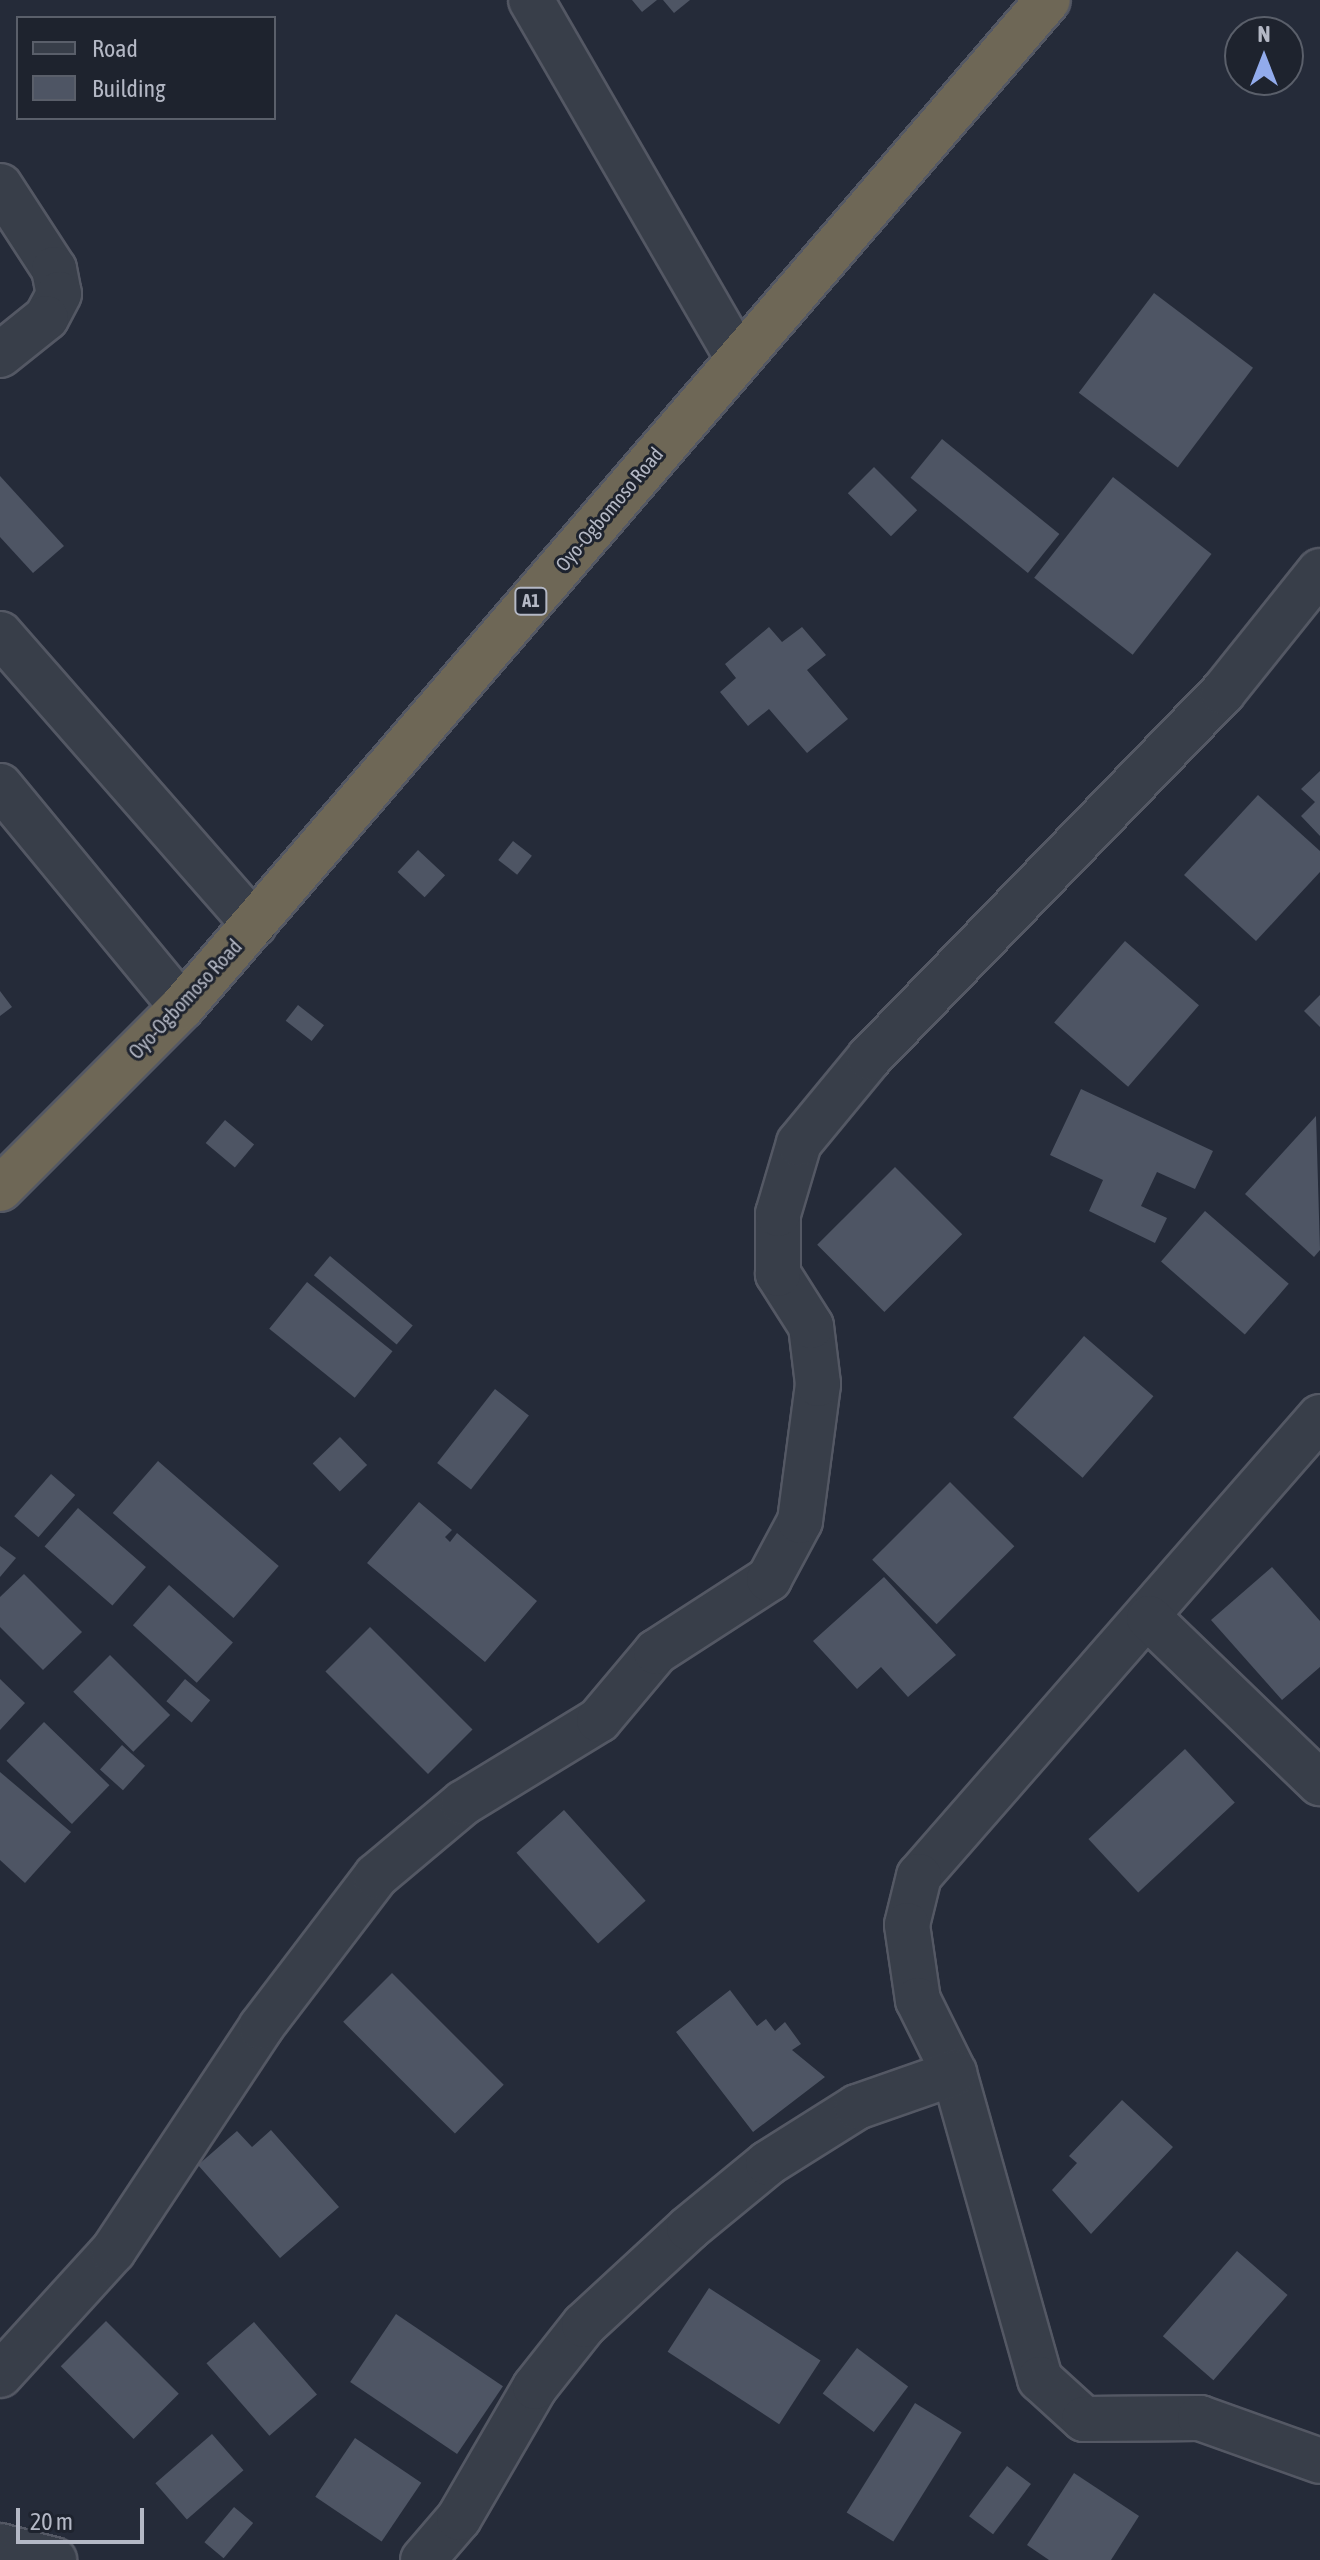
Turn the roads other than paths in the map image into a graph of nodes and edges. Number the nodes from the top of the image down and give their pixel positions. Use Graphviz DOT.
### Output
graph roads {
  1 [pos="531,0"];
  2 [pos="1048,0"];
  3 [pos="0,186"];
  4 [pos="0,355"];
  5 [pos="738,358"];
  6 [pos="1320,571"];
  7 [pos="0,634"];
  8 [pos="0,786"];
  9 [pos="254,924"];
  10 [pos="182,1007"];
  11 [pos="0,1189"];
  12 [pos="1320,1417"];
  13 [pos="1149,1618"];
  14 [pos="1320,1783"];
  15 [pos="954,2073"];
  16 [pos="0,2375"];
  17 [pos="1320,2461"];
  18 [pos="0,2546"];
  19 [pos="54,2560"];
  20 [pos="423,2560"];
  1 -- 5 [label="street"];
  2 -- 5 [label="highway, Oyo-Ogbomoso Road / A1"];
  3 -- 4 [label="street"];
  5 -- 9 [label="highway, Oyo-Ogbomoso Road / A1"];
  6 -- 16 [label="street"];
  7 -- 9 [label="street"];
  8 -- 10 [label="street"];
  9 -- 10 [label="highway, Oyo-Ogbomoso Road / A1"];
  10 -- 11 [label="highway, Oyo-Ogbomoso Road / A1"];
  12 -- 13 [label="street"];
  13 -- 14 [label="street"];
  13 -- 15 [label="street"];
  15 -- 17 [label="street"];
  15 -- 20 [label="street"];
  18 -- 19 [label="street"];
}
